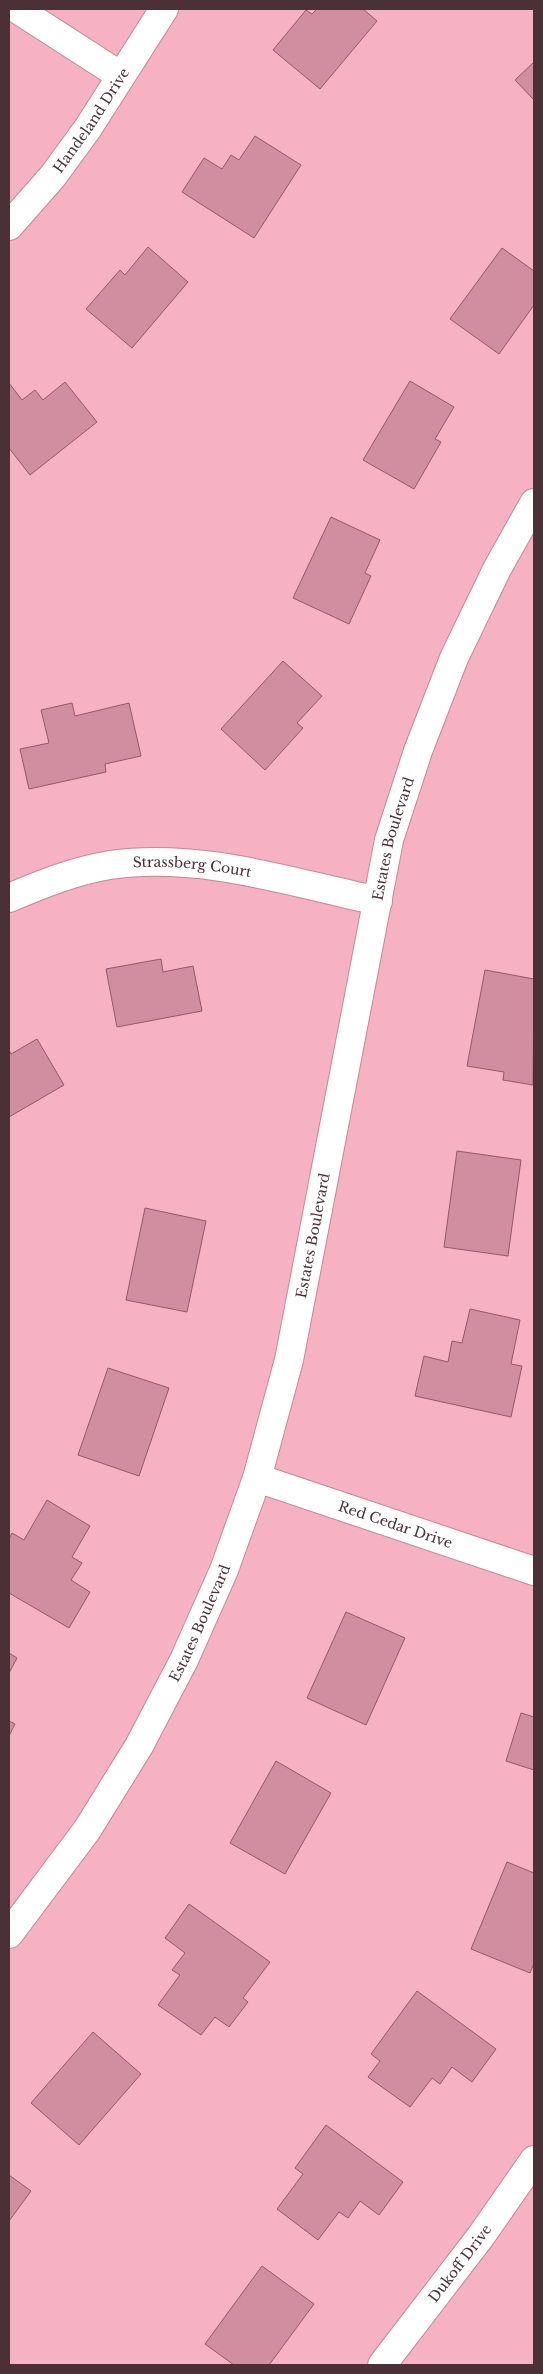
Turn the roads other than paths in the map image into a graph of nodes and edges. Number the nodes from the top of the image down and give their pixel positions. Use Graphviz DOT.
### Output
graph roads {
  1 [pos="18,9"];
  2 [pos="164,9"];
  3 [pos="121,76"];
  4 [pos="9,226"];
  5 [pos="534,503"];
  6 [pos="9,898"];
  7 [pos="378,901"];
  8 [pos="257,1478"];
  9 [pos="534,1571"];
  10 [pos="9,1934"];
  11 [pos="534,2160"];
  12 [pos="382,2365"];
  1 -- 3 [label="street"];
  2 -- 3 [label="street, Handeland Drive"];
  3 -- 4 [label="street, Handeland Drive"];
  5 -- 7 [label="street, Estates Boulevard"];
  6 -- 7 [label="street, Strassberg Court"];
  7 -- 8 [label="street, Estates Boulevard"];
  8 -- 9 [label="street, Red Cedar Drive"];
  8 -- 10 [label="street, Estates Boulevard"];
  11 -- 12 [label="street, Dukoff Drive"];
}
